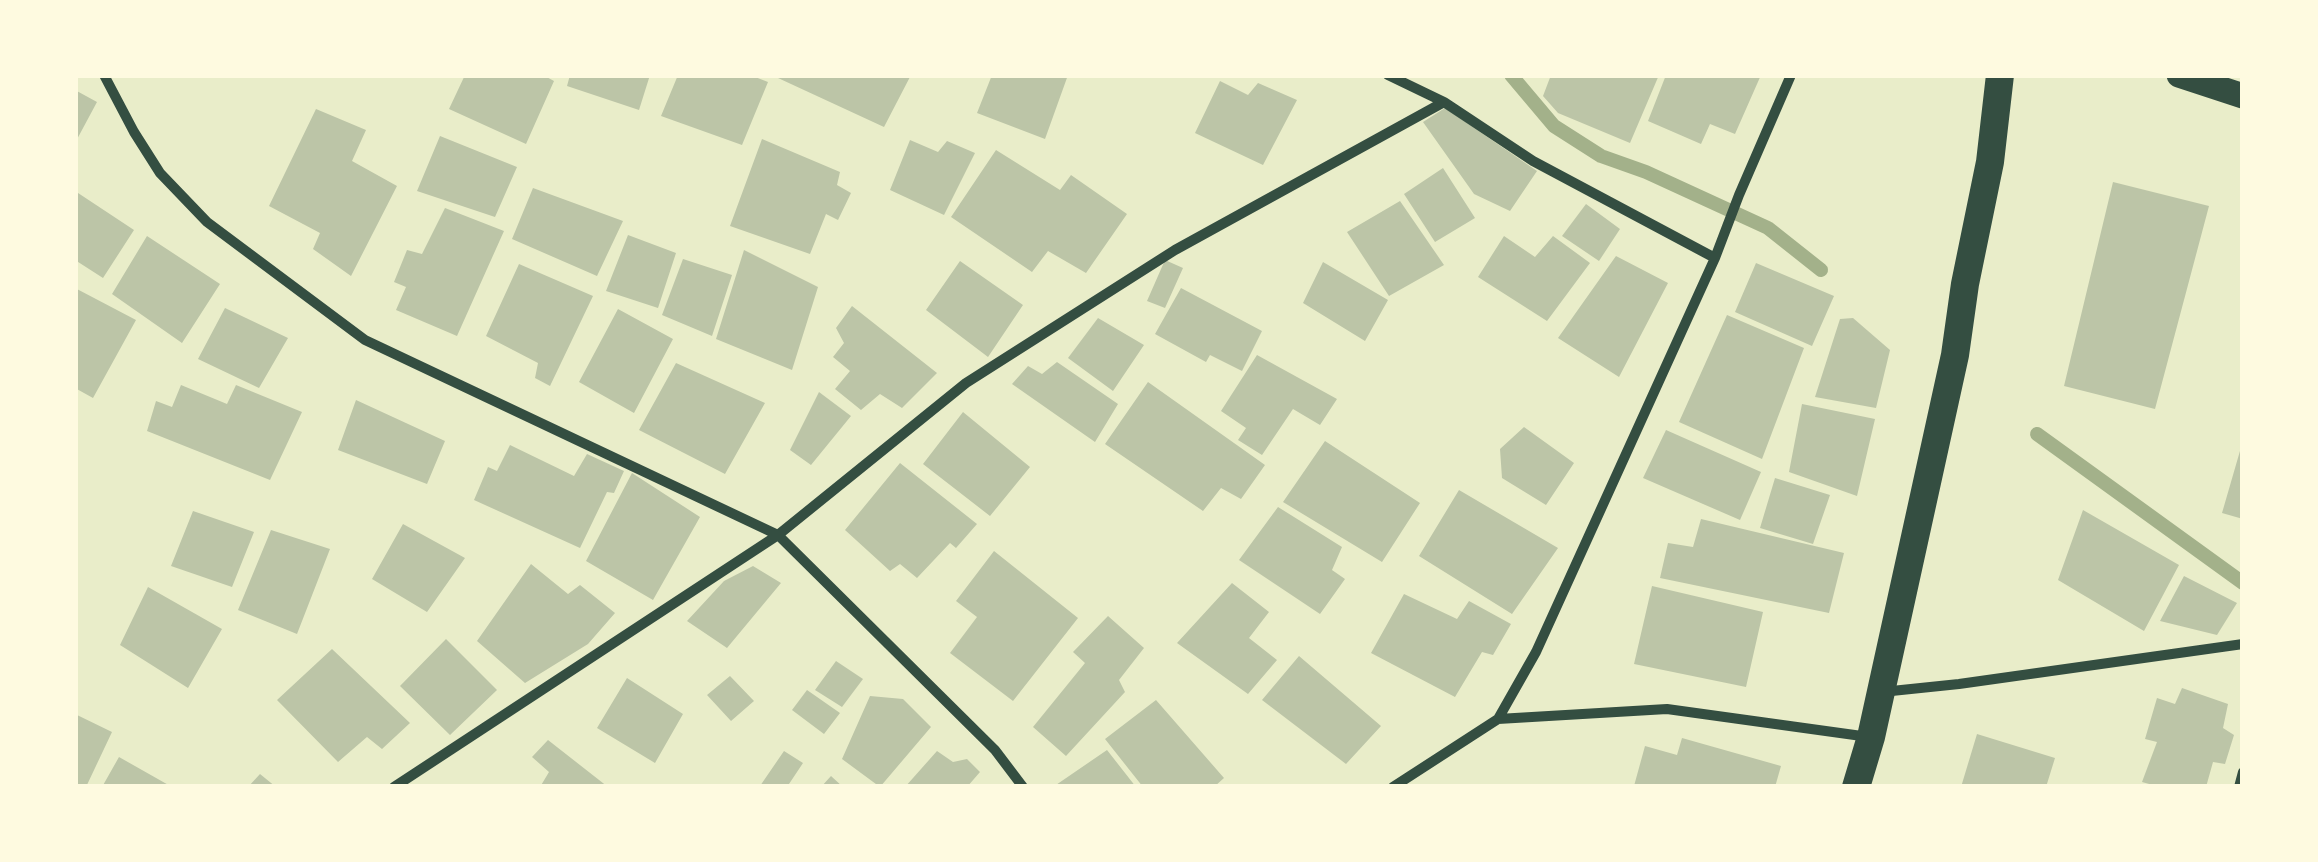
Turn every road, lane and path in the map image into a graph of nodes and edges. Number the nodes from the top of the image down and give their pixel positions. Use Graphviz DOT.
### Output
graph roads {
  1 [pos="104,75"];
  2 [pos="1388,75"];
  3 [pos="1792,75"];
  4 [pos="2000,75"];
  5 [pos="2180,75"];
  6 [pos="2243,96"];
  7 [pos="1444,102"];
  8 [pos="1715,258"];
  9 [pos="778,534"];
  10 [pos="2243,644"];
  11 [pos="1880,692"];
  12 [pos="1498,719"];
  13 [pos="1871,737"];
  14 [pos="2243,772"];
  15 [pos="394,787"];
  16 [pos="1024,787"];
  17 [pos="1392,787"];
  18 [pos="1856,787"];
  19 [pos="2239,787"];
  1 -- 9 [label="street"];
  2 -- 7 [label="street"];
  3 -- 8 [label="street"];
  4 -- 11 [label="highway"];
  5 -- 6 [label="main road"];
  7 -- 8 [label="street"];
  7 -- 9 [label="street"];
  8 -- 12 [label="street"];
  9 -- 15 [label="street"];
  9 -- 16 [label="street"];
  10 -- 11 [label="street"];
  11 -- 13 [label="highway"];
  12 -- 13 [label="street"];
  12 -- 17 [label="street"];
  13 -- 18 [label="highway"];
  14 -- 19 [label="street"];
}
